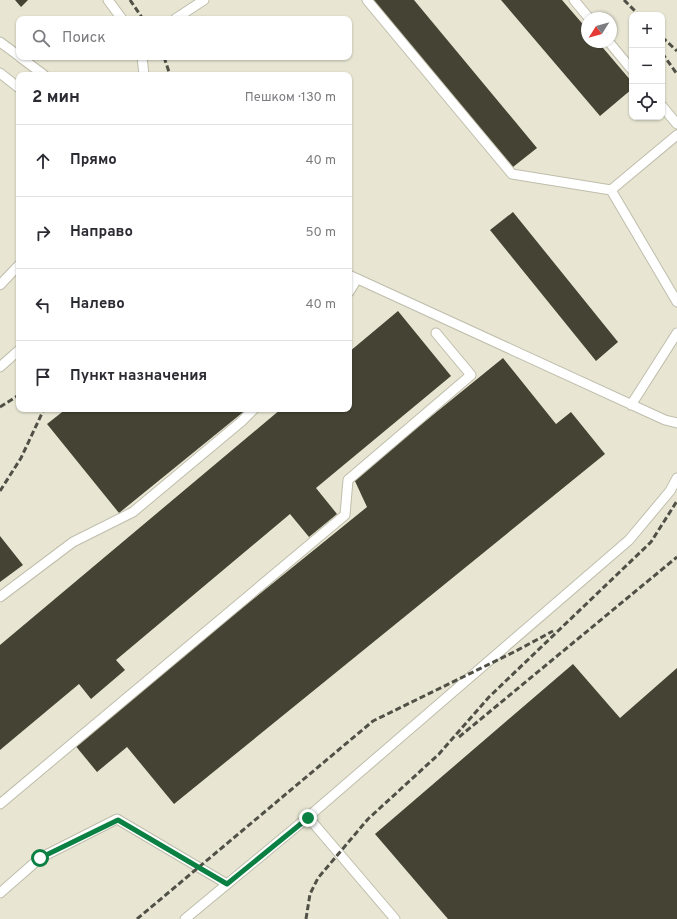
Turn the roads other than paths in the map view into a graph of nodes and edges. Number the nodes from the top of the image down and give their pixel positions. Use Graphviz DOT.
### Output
graph roads {
  1 [pos="108,0"];
  2 [pos="204,0"];
  3 [pos="366,0"];
  4 [pos="574,0"];
  5 [pos="584,12"];
  6 [pos="120,16"];
  7 [pos="180,16"];
  8 [pos="0,42"];
  9 [pos="613,48"];
  10 [pos="16,54"];
  11 [pos="24,60"];
  12 [pos="142,60"];
  13 [pos="629,66"];
  14 [pos="40,72"];
  15 [pos="144,72"];
  16 [pos="0,73"];
  17 [pos="16,86"];
  18 [pos="665,110"];
  19 [pos="677,124"];
  20 [pos="677,135"];
  21 [pos="611,190"];
  22 [pos="16,268"];
  23 [pos="353,277"];
  24 [pos="0,285"];
  25 [pos="677,302"];
  26 [pos="677,332"];
  27 [pos="436,333"];
  28 [pos="16,353"];
  29 [pos="0,367"];
  30 [pos="631,405"];
  31 [pos="251,412"];
  32 [pos="677,423"];
  33 [pos="677,478"];
  34 [pos="0,597"];
  35 [pos="0,804"];
  36 [pos="308,818"];
  37 [pos="227,884"];
  38 [pos="0,893"];
  39 [pos="185,919"];
  40 [pos="395,919"];
  1 -- 6 [label="lane"];
  2 -- 7 [label="lane"];
  3 -- 21 [label="lane"];
  4 -- 5 [label="lane"];
  8 -- 10 [label="lane"];
  9 -- 13 [label="lane"];
  11 -- 14 [label="lane"];
  12 -- 15 [label="lane"];
  16 -- 17 [label="lane"];
  18 -- 19 [label="lane"];
  20 -- 21 [label="lane"];
  21 -- 25 [label="lane"];
  22 -- 24 [label="lane"];
  23 -- 30 [label="lane"];
  26 -- 30 [label="lane"];
  27 -- 35 [label="lane"];
  28 -- 29 [label="lane"];
  30 -- 32 [label="lane"];
  31 -- 34 [label="lane"];
  33 -- 36 [label="lane"];
  36 -- 37 [label="lane"];
  36 -- 40 [label="lane"];
  37 -- 38 [label="lane"];
  37 -- 39 [label="lane"];
}
